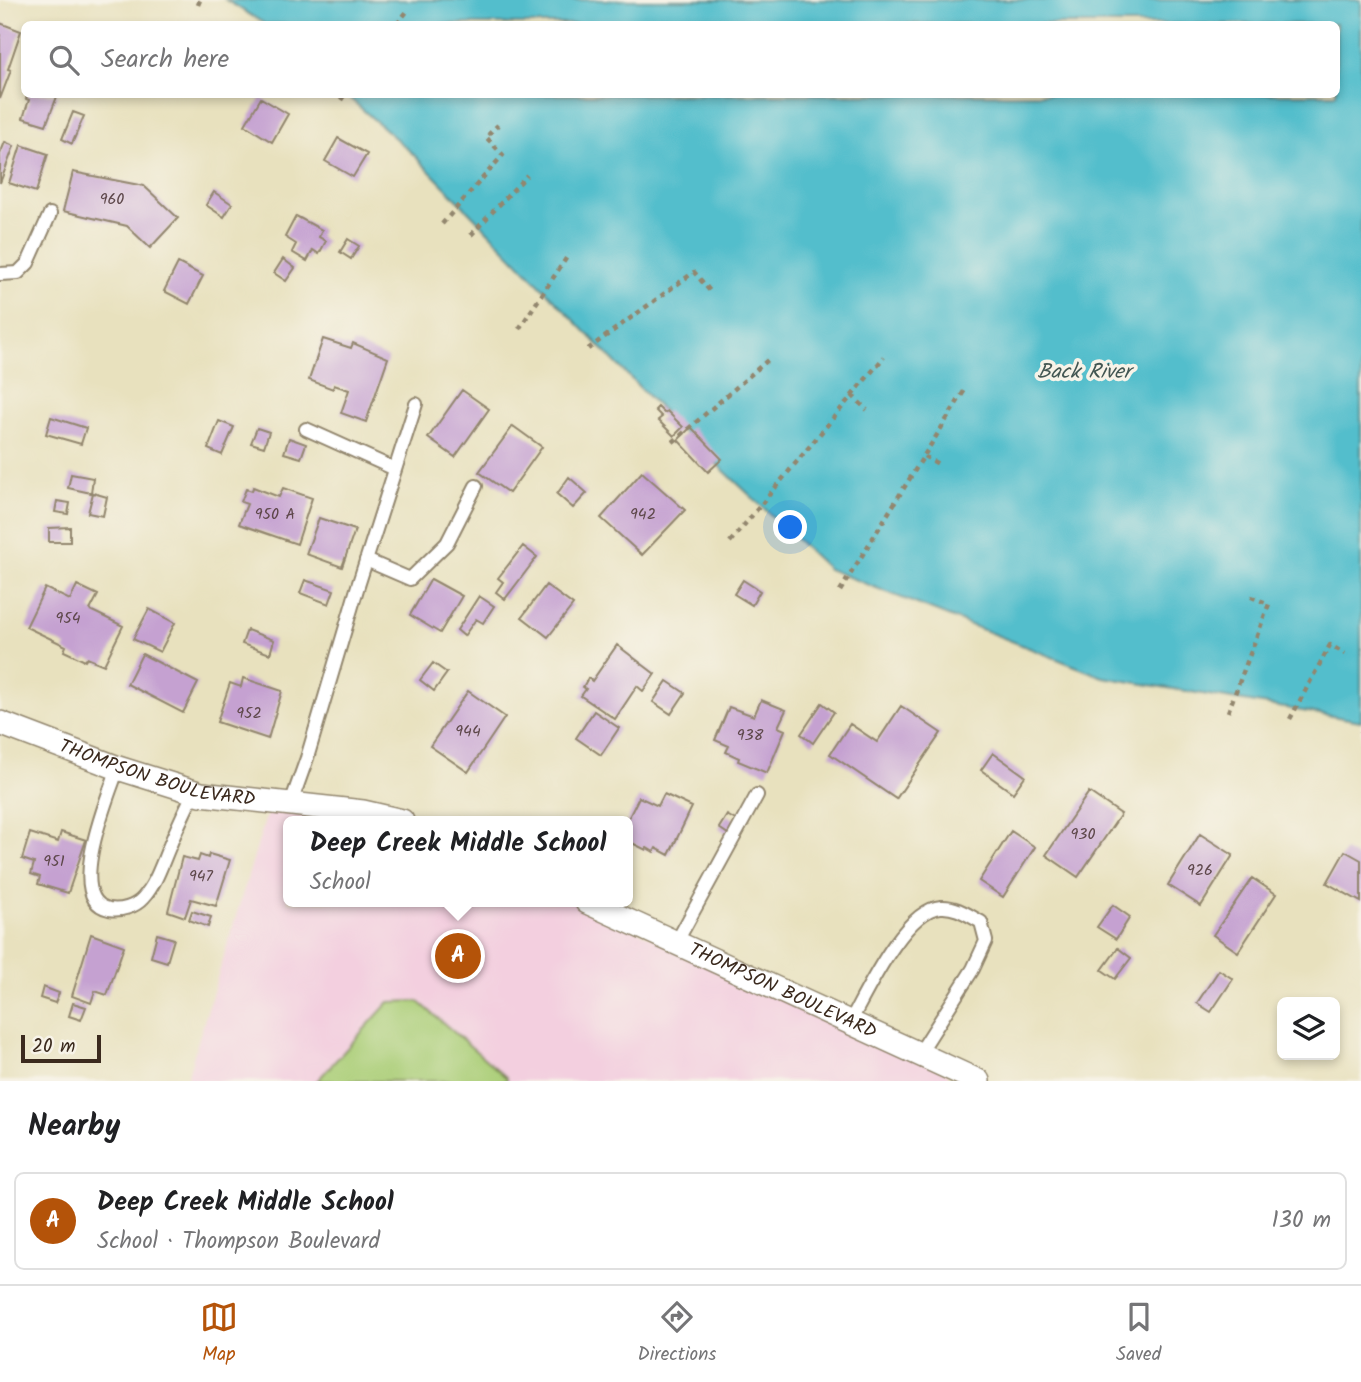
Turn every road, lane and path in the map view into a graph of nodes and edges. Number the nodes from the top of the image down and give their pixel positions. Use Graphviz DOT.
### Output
graph roads {
  1 [pos="409,9"];
  2 [pos="399,21"];
  3 [pos="498,125"];
  4 [pos="527,175"];
  5 [pos="50,214"];
  6 [pos="442,224"];
  7 [pos="471,235"];
  8 [pos="569,254"];
  9 [pos="0,274"];
  10 [pos="710,291"];
  11 [pos="519,329"];
  12 [pos="588,349"];
  13 [pos="884,358"];
  14 [pos="769,359"];
  15 [pos="965,388"];
  16 [pos="852,395"];
  17 [pos="416,404"];
  18 [pos="867,410"];
  19 [pos="306,429"];
  20 [pos="673,442"];
  21 [pos="923,456"];
  22 [pos="940,465"];
  23 [pos="395,469"];
  24 [pos="476,486"];
  25 [pos="730,542"];
  26 [pos="366,559"];
  27 [pos="840,592"];
  28 [pos="1249,596"];
  29 [pos="1345,654"];
  30 [pos="1228,712"];
  31 [pos="1290,719"];
  32 [pos="0,723"];
  33 [pos="118,768"];
  34 [pos="194,792"];
  35 [pos="757,795"];
  36 [pos="291,803"];
  37 [pos="380,816"];
  38 [pos="598,907"];
  39 [pos="676,943"];
  40 [pos="850,1023"];
  41 [pos="919,1054"];
  42 [pos="978,1081"];
  1 -- 2 [label="path"];
  3 -- 6 [label="path"];
  4 -- 7 [label="path"];
  5 -- 9 [label="lane"];
  8 -- 11 [label="path"];
  10 -- 12 [label="path"];
  13 -- 16 [label="path"];
  14 -- 20 [label="path"];
  15 -- 21 [label="path"];
  16 -- 18 [label="path"];
  16 -- 25 [label="path"];
  17 -- 23 [label="lane"];
  19 -- 23 [label="lane"];
  21 -- 22 [label="path"];
  21 -- 27 [label="path"];
  23 -- 26 [label="lane"];
  24 -- 26 [label="lane"];
  26 -- 36 [label="lane"];
  28 -- 30 [label="path"];
  29 -- 31 [label="path"];
  32 -- 33 [label="street, THOMPSON BOULEVARD"];
  33 -- 34 [label="street, THOMPSON BOULEVARD"];
  33 -- 34 [label="lane"];
  34 -- 36 [label="street, THOMPSON BOULEVARD"];
  35 -- 39 [label="lane"];
  36 -- 37 [label="street, THOMPSON BOULEVARD"];
  38 -- 39 [label="street, THOMPSON BOULEVARD"];
  39 -- 40 [label="street, THOMPSON BOULEVARD"];
  40 -- 41 [label="street, THOMPSON BOULEVARD"];
  40 -- 41 [label="lane"];
  41 -- 42 [label="street, THOMPSON BOULEVARD"];
}
